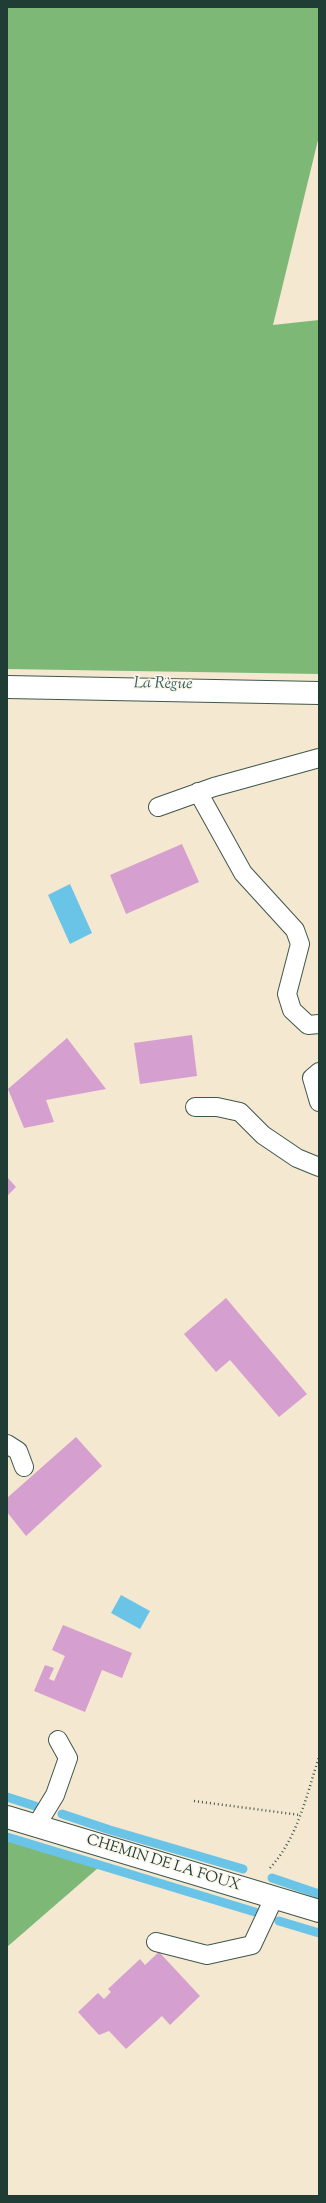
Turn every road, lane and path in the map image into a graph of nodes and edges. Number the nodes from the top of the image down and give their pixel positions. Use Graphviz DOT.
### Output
graph roads {
  1 [pos="7,688"];
  2 [pos="319,694"];
  3 [pos="319,758"];
  4 [pos="198,792"];
  5 [pos="158,807"];
  6 [pos="319,1024"];
  7 [pos="319,1072"];
  8 [pos="319,1102"];
  9 [pos="194,1107"];
  10 [pos="319,1167"];
  11 [pos="7,1444"];
  12 [pos="24,1467"];
  13 [pos="58,1740"];
  14 [pos="319,1757"];
  15 [pos="194,1801"];
  16 [pos="300,1815"];
  17 [pos="7,1817"];
  18 [pos="36,1826"];
  19 [pos="253,1891"];
  20 [pos="274,1898"];
  21 [pos="319,1911"];
  22 [pos="156,1942"];
  1 -- 2 [label="street"];
  3 -- 4 [label="lane"];
  4 -- 5 [label="lane"];
  4 -- 6 [label="lane"];
  7 -- 8 [label="lane"];
  9 -- 10 [label="lane"];
  11 -- 12 [label="lane"];
  13 -- 18 [label="lane"];
  14 -- 16 [label="path"];
  15 -- 16 [label="path"];
  16 -- 19 [label="path"];
  17 -- 18 [label="street, CHEMIN DE LA FOUX"];
  18 -- 19 [label="street, CHEMIN DE LA FOUX"];
  19 -- 20 [label="street, CHEMIN DE LA FOUX"];
  20 -- 21 [label="street, CHEMIN DE LA FOUX"];
  20 -- 22 [label="lane"];
}
